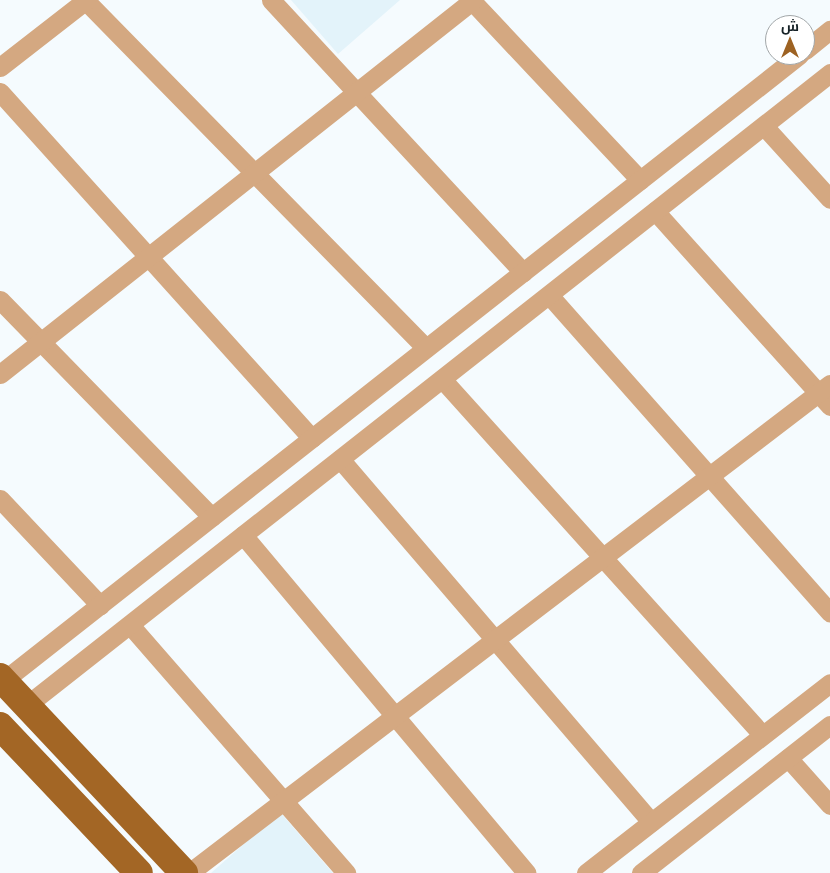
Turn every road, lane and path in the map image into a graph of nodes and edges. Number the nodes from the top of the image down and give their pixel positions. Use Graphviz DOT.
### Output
graph roads {
  1 [pos="85,0"];
  2 [pos="271,0"];
  3 [pos="472,0"];
  4 [pos="830,30"];
  5 [pos="815,42"];
  6 [pos="786,65"];
  7 [pos="0,67"];
  8 [pos="830,73"];
  9 [pos="0,92"];
  10 [pos="356,92"];
  11 [pos="764,126"];
  12 [pos="254,173"];
  13 [pos="640,180"];
  14 [pos="830,199"];
  15 [pos="655,211"];
  16 [pos="148,257"];
  17 [pos="522,272"];
  18 [pos="549,295"];
  19 [pos="0,300"];
  20 [pos="41,342"];
  21 [pos="426,348"];
  22 [pos="0,374"];
  23 [pos="442,379"];
  24 [pos="826,394"];
  25 [pos="312,438"];
  26 [pos="340,459"];
  27 [pos="709,476"];
  28 [pos="0,499"];
  29 [pos="212,516"];
  30 [pos="244,535"];
  31 [pos="603,557"];
  32 [pos="100,605"];
  33 [pos="830,613"];
  34 [pos="130,625"];
  35 [pos="495,640"];
  36 [pos="2,679"];
  37 [pos="830,683"];
  38 [pos="27,706"];
  39 [pos="395,716"];
  40 [pos="830,725"];
  41 [pos="0,727"];
  42 [pos="763,735"];
  43 [pos="788,758"];
  44 [pos="284,801"];
  45 [pos="830,805"];
  46 [pos="651,822"];
  47 [pos="139,873"];
  48 [pos="184,873"];
  49 [pos="190,873"];
  50 [pos="346,873"];
  51 [pos="527,873"];
  52 [pos="586,873"];
  53 [pos="641,873"];
  1 -- 7 [label="street"];
  1 -- 12 [label="street"];
  2 -- 10 [label="street"];
  3 -- 10 [label="street"];
  3 -- 13 [label="street"];
  4 -- 5 [label="street"];
  6 -- 13 [label="street"];
  8 -- 11 [label="street"];
  9 -- 16 [label="street"];
  10 -- 12 [label="street"];
  10 -- 17 [label="street"];
  11 -- 14 [label="street"];
  11 -- 15 [label="street"];
  12 -- 16 [label="street"];
  12 -- 21 [label="street"];
  13 -- 17 [label="street"];
  15 -- 18 [label="street"];
  15 -- 24 [label="street"];
  16 -- 20 [label="street"];
  16 -- 25 [label="street"];
  17 -- 21 [label="street"];
  18 -- 23 [label="street"];
  18 -- 27 [label="street"];
  19 -- 20 [label="street"];
  20 -- 22 [label="street"];
  20 -- 29 [label="street"];
  21 -- 25 [label="street"];
  23 -- 26 [label="street"];
  23 -- 31 [label="street"];
  24 -- 27 [label="street"];
  25 -- 29 [label="street"];
  26 -- 30 [label="street"];
  26 -- 35 [label="street"];
  27 -- 31 [label="street"];
  27 -- 33 [label="street"];
  28 -- 32 [label="street"];
  29 -- 32 [label="street"];
  30 -- 34 [label="street"];
  30 -- 39 [label="street"];
  31 -- 35 [label="street"];
  31 -- 42 [label="street"];
  32 -- 36 [label="street"];
  34 -- 38 [label="street"];
  34 -- 44 [label="street"];
  35 -- 39 [label="street"];
  35 -- 46 [label="street"];
  36 -- 38 [label="main road"];
  37 -- 42 [label="street"];
  38 -- 48 [label="main road"];
  39 -- 44 [label="street"];
  39 -- 51 [label="street"];
  40 -- 43 [label="street"];
  41 -- 47 [label="main road"];
  42 -- 46 [label="street"];
  43 -- 45 [label="street"];
  43 -- 53 [label="street"];
  44 -- 49 [label="street"];
  44 -- 50 [label="street"];
  46 -- 52 [label="street"];
}
